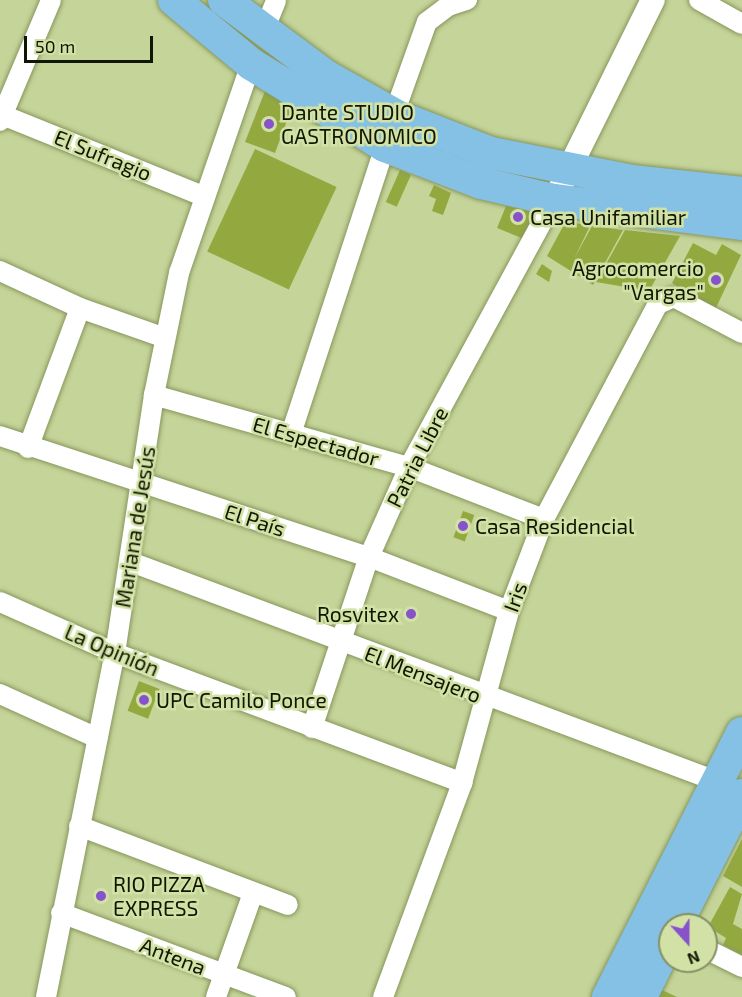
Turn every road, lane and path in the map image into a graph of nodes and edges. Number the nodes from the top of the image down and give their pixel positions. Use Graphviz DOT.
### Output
graph roads {
  1 [pos="51,0"];
  2 [pos="174,0"];
  3 [pos="224,0"];
  4 [pos="276,0"];
  5 [pos="467,0"];
  6 [pos="653,0"];
  7 [pos="699,0"];
  8 [pos="742,24"];
  9 [pos="263,33"];
  10 [pos="251,64"];
  11 [pos="394,114"];
  12 [pos="1,117"];
  13 [pos="385,146"];
  14 [pos="568,170"];
  15 [pos="742,192"];
  16 [pos="205,197"];
  17 [pos="554,200"];
  18 [pos="742,225"];
  19 [pos="0,271"];
  20 [pos="80,308"];
  21 [pos="742,333"];
  22 [pos="165,338"];
  23 [pos="154,395"];
  24 [pos="291,434"];
  25 [pos="0,436"];
  26 [pos="27,448"];
  27 [pos="408,467"];
  28 [pos="143,484"];
  29 [pos="544,519"];
  30 [pos="369,557"];
  31 [pos="131,562"];
  32 [pos="0,602"];
  33 [pos="509,611"];
  34 [pos="339,642"];
  35 [pos="115,653"];
  36 [pos="0,694"];
  37 [pos="486,699"];
  38 [pos="312,728"];
  39 [pos="742,733"];
  40 [pos="97,738"];
  41 [pos="462,783"];
  42 [pos="729,788"];
  43 [pos="79,826"];
  44 [pos="253,893"];
  45 [pos="288,905"];
  46 [pos="61,913"];
  47 [pos="674,913"];
  48 [pos="658,939"];
  49 [pos="658,951"];
  50 [pos="718,955"];
  51 [pos="742,967"];
  52 [pos="224,975"];
  53 [pos="46,997"];
  54 [pos="216,997"];
  55 [pos="286,997"];
  56 [pos="383,997"];
  57 [pos="608,997"];
  58 [pos="640,997"];
  1 -- 12 [label="street"];
  2 -- 10 [label="main road"];
  3 -- 9 [label="main road"];
  4 -- 9 [label="street"];
  5 -- 11 [label="street"];
  6 -- 14 [label="street"];
  7 -- 8 [label="street"];
  9 -- 11 [label="main road"];
  10 -- 13 [label="main road"];
  10 -- 16 [label="street, Mariana de Jesús"];
  11 -- 14 [label="main road"];
  12 -- 16 [label="street, El Sufragio"];
  13 -- 17 [label="main road"];
  13 -- 24 [label="street"];
  14 -- 15 [label="main road"];
  14 -- 17 [label="street"];
  16 -- 22 [label="street, Mariana de Jesús"];
  17 -- 18 [label="main road"];
  17 -- 27 [label="street, Patria Libre"];
  19 -- 20 [label="street"];
  20 -- 22 [label="street"];
  20 -- 26 [label="street"];
  21 -- 29 [label="street, Iris"];
  22 -- 23 [label="street, Mariana de Jesús"];
  23 -- 24 [label="street, El Espectador"];
  23 -- 28 [label="street, Mariana de Jesús"];
  24 -- 27 [label="street, El Espectador"];
  25 -- 26 [label="street, El País"];
  26 -- 28 [label="street, El País"];
  27 -- 29 [label="street, El Espectador"];
  27 -- 30 [label="street, Patria Libre"];
  28 -- 30 [label="street, El País"];
  28 -- 31 [label="street, Mariana de Jesús"];
  29 -- 33 [label="street, Iris"];
  30 -- 33 [label="street, El País"];
  30 -- 34 [label="street, Patria Libre"];
  31 -- 34 [label="street, El Mensajero"];
  31 -- 35 [label="street, Mariana de Jesús"];
  32 -- 35 [label="street, La Opinión"];
  33 -- 37 [label="street, Iris"];
  34 -- 37 [label="street, El Mensajero"];
  34 -- 38 [label="street, Patria Libre"];
  35 -- 38 [label="street, La Opinión"];
  35 -- 40 [label="street, Mariana de Jesús"];
  36 -- 40 [label="street"];
  37 -- 41 [label="street, Iris"];
  37 -- 42 [label="street, El Mensajero"];
  38 -- 41 [label="street, La Opinión"];
  39 -- 42 [label="main road"];
  40 -- 43 [label="street, Mariana de Jesús"];
  41 -- 56 [label="street, Iris"];
  42 -- 47 [label="main road"];
  43 -- 44 [label="street"];
  43 -- 46 [label="street, Mariana de Jesús"];
  44 -- 45 [label="street"];
  44 -- 52 [label="street"];
  46 -- 52 [label="street, Antena"];
  46 -- 53 [label="street, Mariana de Jesús"];
  48 -- 57 [label="main road"];
  49 -- 58 [label="main road"];
  50 -- 51 [label="street"];
  52 -- 54 [label="street"];
  52 -- 55 [label="street, Antena"];
}
